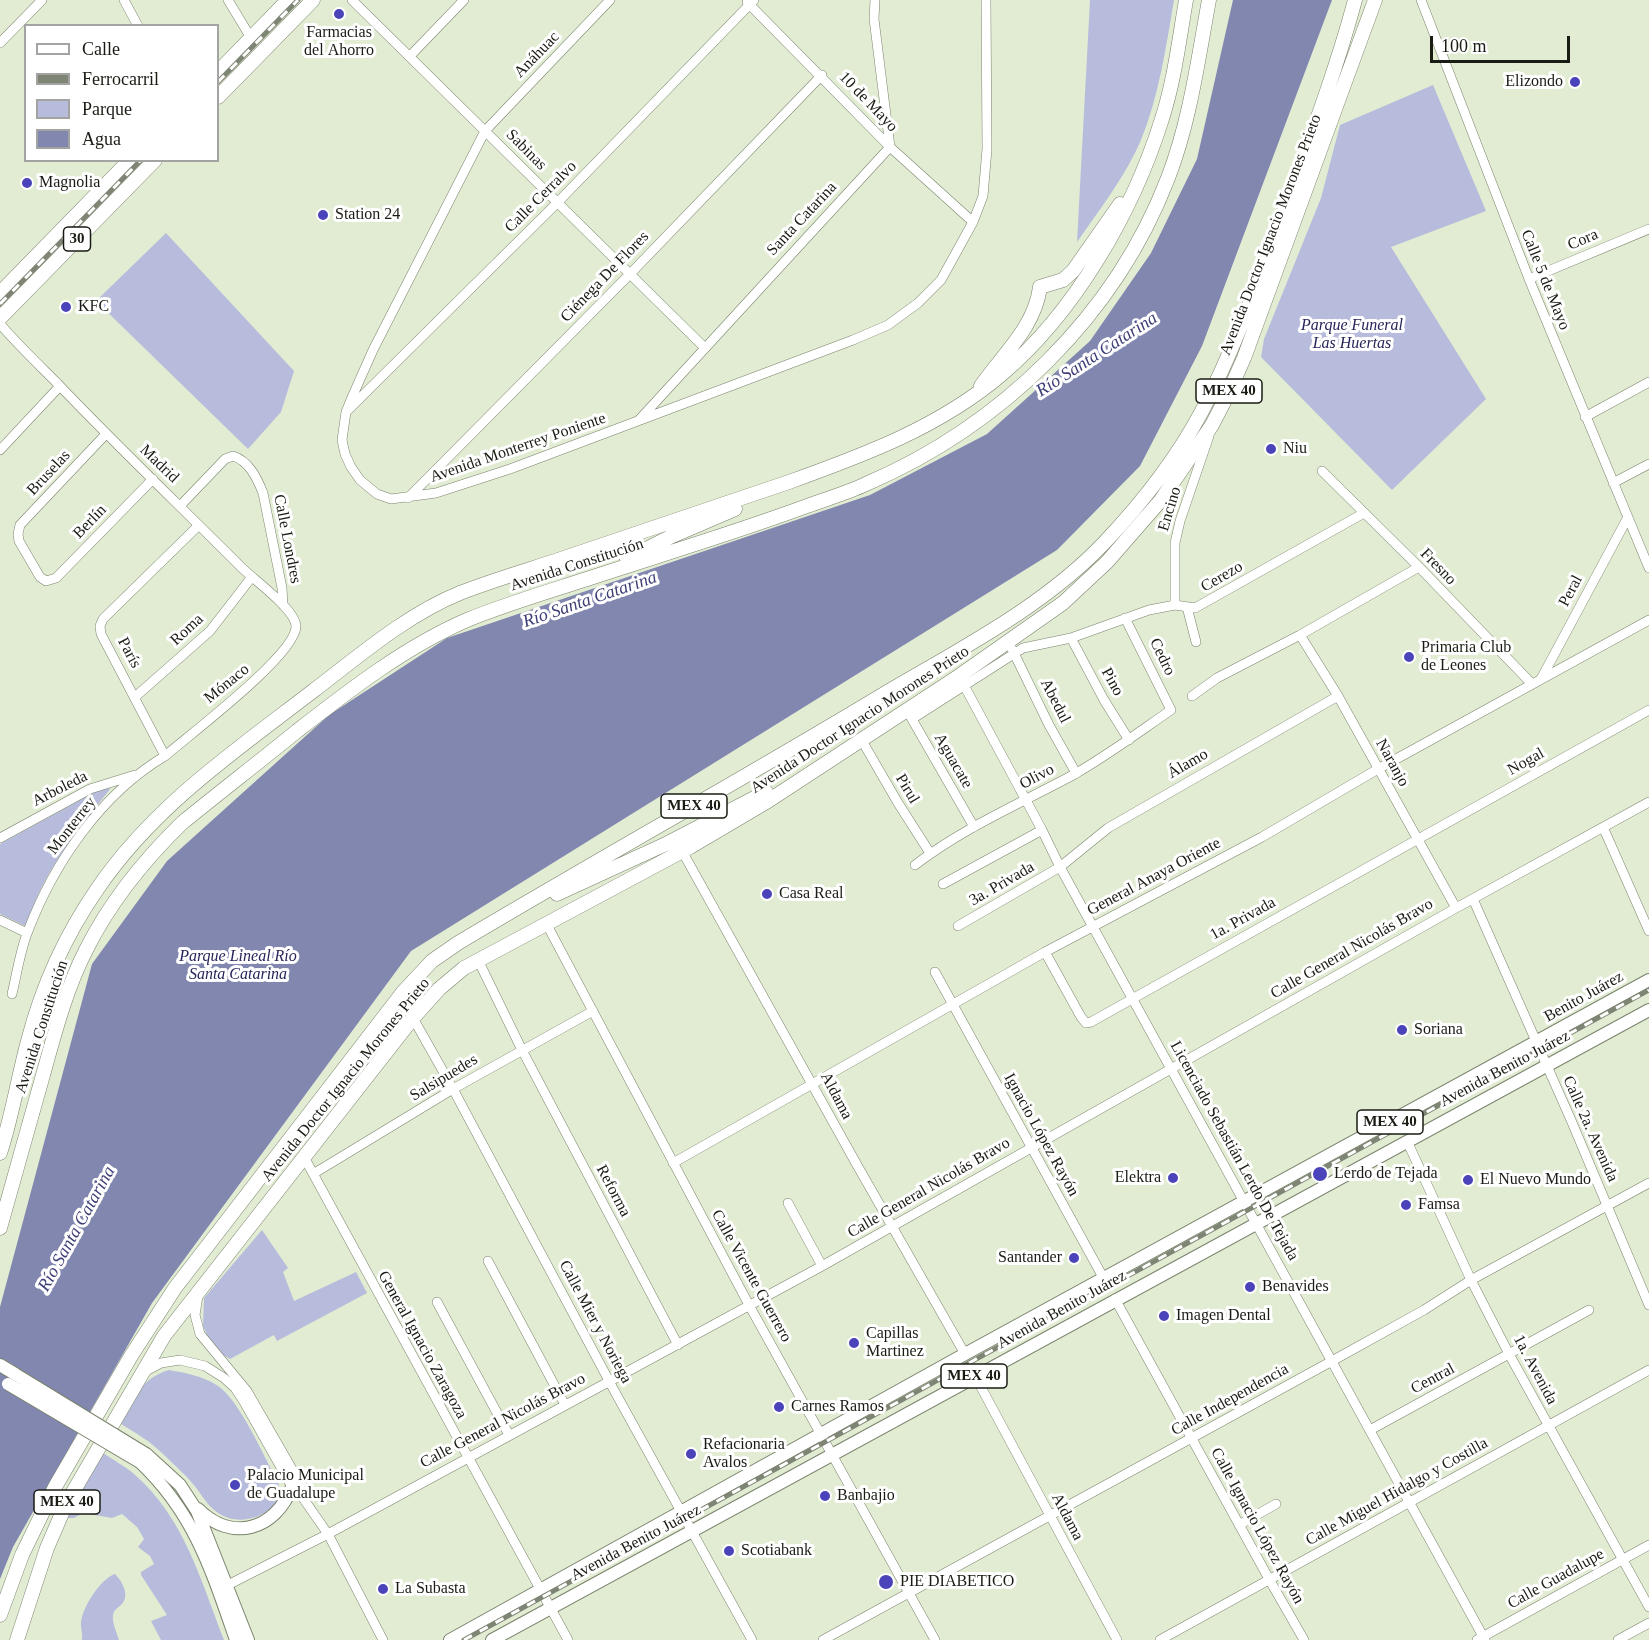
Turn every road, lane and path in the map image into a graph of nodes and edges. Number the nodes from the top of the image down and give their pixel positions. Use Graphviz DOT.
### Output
graph roads {
  1 [pos="42,0"];
  2 [pos="124,0"];
  3 [pos="228,0"];
  4 [pos="288,0"];
  5 [pos="314,0"];
  6 [pos="352,0"];
  7 [pos="464,0"];
  8 [pos="610,0"];
  9 [pos="875,0"];
  10 [pos="986,0"];
  11 [pos="1186,0"];
  12 [pos="1209,0"];
  13 [pos="1355,0"];
  14 [pos="1375,0"];
  15 [pos="1421,0"];
  16 [pos="750,1"];
  17 [pos="27,16"];
  18 [pos="31,24"];
  19 [pos="137,24"];
  20 [pos="251,38"];
  21 [pos="0,43"];
  22 [pos="410,56"];
  23 [pos="219,71"];
  24 [pos="822,75"];
  25 [pos="219,96"];
  26 [pos="485,132"];
  27 [pos="890,147"];
  28 [pos="128,162"];
  29 [pos="153,162"];
  30 [pos="144,172"];
  31 [pos="1136,187"];
  32 [pos="557,203"];
  33 [pos="84,207"];
  34 [pos="972,222"];
  35 [pos="1649,230"];
  36 [pos="24,268"];
  37 [pos="630,274"];
  38 [pos="1529,279"];
  39 [pos="0,293"];
  40 [pos="0,302"];
  41 [pos="0,318"];
  42 [pos="0,324"];
  43 [pos="704,348"];
  44 [pos="364,369"];
  45 [pos="381,379"];
  46 [pos="1649,382"];
  47 [pos="60,387"];
  48 [pos="974,396"];
  49 [pos="346,412"];
  50 [pos="1585,417"];
  51 [pos="637,422"];
  52 [pos="1212,425"];
  53 [pos="105,434"];
  54 [pos="0,450"];
  55 [pos="1649,464"];
  56 [pos="1322,471"];
  57 [pos="153,479"];
  58 [pos="1613,483"];
  59 [pos="767,489"];
  60 [pos="408,498"];
  61 [pos="180,506"];
  62 [pos="1364,513"];
  63 [pos="1628,517"];
  64 [pos="199,525"];
  65 [pos="1646,550"];
  66 [pos="1419,567"];
  67 [pos="1649,568"];
  68 [pos="597,576"];
  69 [pos="252,578"];
  70 [pos="46,581"];
  71 [pos="283,605"];
  72 [pos="1175,605"];
  73 [pos="1187,607"];
  74 [pos="1125,618"];
  75 [pos="1649,620"];
  76 [pos="296,626"];
  77 [pos="1300,635"];
  78 [pos="1071,638"];
  79 [pos="1196,642"];
  80 [pos="1011,647"];
  81 [pos="1541,679"];
  82 [pos="962,681"];
  83 [pos="1532,684"];
  84 [pos="1192,696"];
  85 [pos="1338,696"];
  86 [pos="135,697"];
  87 [pos="1170,710"];
  88 [pos="1649,710"];
  89 [pos="909,714"];
  90 [pos="861,739"];
  91 [pos="1129,740"];
  92 [pos="842,752"];
  93 [pos="165,756"];
  94 [pos="1378,769"];
  95 [pos="1076,773"];
  96 [pos="137,774"];
  97 [pos="1026,800"];
  98 [pos="1649,802"];
  99 [pos="974,827"];
  100 [pos="1603,827"];
  101 [pos="1042,830"];
  102 [pos="0,838"];
  103 [pos="1417,840"];
  104 [pos="682,851"];
  105 [pos="930,854"];
  106 [pos="915,865"];
  107 [pos="1060,867"];
  108 [pos="943,884"];
  109 [pos="1473,899"];
  110 [pos="1456,908"];
  111 [pos="0,920"];
  112 [pos="497,920"];
  113 [pos="546,923"];
  114 [pos="958,926"];
  115 [pos="1094,926"];
  116 [pos="1649,931"];
  117 [pos="27,933"];
  118 [pos="1045,952"];
  119 [pos="478,960"];
  120 [pos="935,972"];
  121 [pos="1649,980"];
  122 [pos="12,994"];
  123 [pos="1133,998"];
  124 [pos="953,1005"];
  125 [pos="1649,1010"];
  126 [pos="593,1011"];
  127 [pos="413,1018"];
  128 [pos="1535,1042"];
  129 [pos="522,1050"];
  130 [pos="1546,1066"];
  131 [pos="1172,1069"];
  132 [pos="813,1084"];
  133 [pos="453,1089"];
  134 [pos="3,1139"];
  135 [pos="1407,1141"];
  136 [pos="1030,1148"];
  137 [pos="0,1153"];
  138 [pos="304,1157"];
  139 [pos="673,1163"];
  140 [pos="313,1174"];
  141 [pos="1649,1183"];
  142 [pos="1244,1202"];
  143 [pos="788,1203"];
  144 [pos="1607,1206"];
  145 [pos="1257,1223"];
  146 [pos="892,1227"];
  147 [pos="0,1228"];
  148 [pos="488,1261"];
  149 [pos="822,1266"];
  150 [pos="1104,1279"];
  151 [pos="1471,1280"];
  152 [pos="199,1291"];
  153 [pos="1115,1299"];
  154 [pos="437,1302"];
  155 [pos="749,1305"];
  156 [pos="1649,1305"];
  157 [pos="1589,1310"];
  158 [pos="678,1345"];
  159 [pos="965,1354"];
  160 [pos="1509,1354"];
  161 [pos="1332,1361"];
  162 [pos="0,1365"];
  163 [pos="1649,1370"];
  164 [pos="140,1375"];
  165 [pos="975,1376"];
  166 [pos="0,1380"];
  167 [pos="609,1381"];
  168 [pos="565,1405"];
  169 [pos="1548,1426"];
  170 [pos="1370,1430"];
  171 [pos="822,1434"];
  172 [pos="509,1435"];
  173 [pos="1191,1439"];
  174 [pos="833,1455"];
  175 [pos="143,1458"];
  176 [pos="468,1458"];
  177 [pos="296,1487"];
  178 [pos="191,1501"];
  179 [pos="1409,1502"];
  180 [pos="1276,1504"];
  181 [pos="681,1512"];
  182 [pos="1049,1516"];
  183 [pos="1239,1525"];
  184 [pos="692,1531"];
  185 [pos="328,1534"];
  186 [pos="1649,1545"];
  187 [pos="1623,1558"];
  188 [pos="1269,1579"];
  189 [pos="223,1588"];
  190 [pos="540,1588"];
  191 [pos="908,1593"];
  192 [pos="550,1607"];
  193 [pos="1649,1607"];
  194 [pos="0,1615"];
  195 [pos="1649,1623"];
  196 [pos="1482,1639"];
  197 [pos="17,1640"];
  198 [pos="236,1640"];
  199 [pos="248,1640"];
  200 [pos="383,1640"];
  201 [pos="450,1640"];
  202 [pos="492,1640"];
  203 [pos="568,1640"];
  204 [pos="752,1640"];
  205 [pos="823,1640"];
  206 [pos="934,1640"];
  207 [pos="1117,1640"];
  208 [pos="1160,1640"];
  209 [pos="1304,1640"];
  210 [pos="1618,1640"];
  1 -- 17 [label="street"];
  2 -- 19 [label="street"];
  3 -- 20 [label="street"];
  4 -- 20 [label="highway"];
  5 -- 25 [label="highway"];
  6 -- 22 [label="street, Sabinas"];
  7 -- 22 [label="street"];
  8 -- 26 [label="street, Anáhuac"];
  9 -- 27 [label="street"];
  10 -- 34 [label="street, Avenida Monterrey Poniente"];
  11 -- 31 [label="highway, Avenida Constitución"];
  12 -- 68 [label="highway, Avenida Constitución"];
  13 -- 112 [label="highway, Avenida Doctor Ignacio Morones Prieto / MEX 40"];
  14 -- 52 [label="highway, Avenida Doctor Ignacio Morones Prieto / MEX 40"];
  15 -- 38 [label="street, Calle 5 de Mayo"];
  16 -- 24 [label="street, 10 de Mayo"];
  16 -- 32 [label="street, Calle Cerralvo"];
  17 -- 18 [label="street"];
  17 -- 21 [label="street"];
  20 -- 23 [label="highway"];
  22 -- 26 [label="street, Sabinas"];
  24 -- 27 [label="street, 10 de Mayo"];
  24 -- 37 [label="street, Ciénega De Flores"];
  26 -- 32 [label="street, Sabinas"];
  26 -- 44 [label="street, Avenida Monterrey Poniente"];
  27 -- 34 [label="street, 10 de Mayo"];
  27 -- 43 [label="street, Santa Catarina"];
  28 -- 33 [label="highway, 30"];
  29 -- 30 [label="highway, 30"];
  30 -- 33 [label="highway"];
  30 -- 41 [label="highway, 30"];
  31 -- 48 [label="highway, Avenida Constitución"];
  31 -- 48 [label="highway"];
  32 -- 37 [label="street, Sabinas"];
  32 -- 45 [label="street, Calle Cerralvo"];
  33 -- 36 [label="highway, 30"];
  34 -- 51 [label="street, Avenida Monterrey Poniente"];
  35 -- 38 [label="street, Cora"];
  36 -- 39 [label="highway, 30"];
  36 -- 40 [label="highway"];
  37 -- 43 [label="street, Sabinas"];
  37 -- 60 [label="street, Ciénega De Flores"];
  38 -- 50 [label="street, Calle 5 de Mayo"];
  42 -- 47 [label="street, Madrid"];
  43 -- 51 [label="street, Santa Catarina"];
  44 -- 45 [label="street"];
  44 -- 49 [label="street, Avenida Monterrey Poniente"];
  45 -- 49 [label="street, Calle Cerralvo"];
  46 -- 50 [label="street"];
  47 -- 53 [label="street, Madrid"];
  47 -- 54 [label="street"];
  48 -- 59 [label="highway, Avenida Constitución"];
  49 -- 60 [label="street, Avenida Monterrey Poniente"];
  50 -- 58 [label="street, Calle 5 de Mayo"];
  51 -- 60 [label="street, Avenida Monterrey Poniente"];
  52 -- 72 [label="street, Encino"];
  52 -- 80 [label="highway, Avenida Doctor Ignacio Morones Prieto / MEX 40"];
  53 -- 57 [label="street, Madrid"];
  53 -- 70 [label="street, Bruselas"];
  55 -- 58 [label="street"];
  56 -- 62 [label="street, Fresno"];
  57 -- 61 [label="street, Madrid"];
  57 -- 70 [label="street, Berlín"];
  58 -- 63 [label="street, Calle 5 de Mayo"];
  59 -- 68 [label="highway"];
  59 -- 134 [label="highway, Avenida Constitución"];
  61 -- 64 [label="street, Madrid"];
  61 -- 71 [label="street, Calle Londres"];
  62 -- 66 [label="street, Fresno"];
  62 -- 73 [label="street, Cerezo"];
  63 -- 65 [label="street, Calle 5 de Mayo"];
  63 -- 81 [label="street, Peral"];
  64 -- 69 [label="street, Madrid"];
  64 -- 86 [label="street, París"];
  65 -- 67 [label="street, Calle 5 de Mayo"];
  66 -- 77 [label="street"];
  66 -- 83 [label="street, Fresno"];
  68 -- 147 [label="highway, Avenida Constitución"];
  69 -- 71 [label="street, Madrid"];
  69 -- 86 [label="street, Roma"];
  71 -- 76 [label="street, Madrid"];
  72 -- 73 [label="street, Cerezo"];
  72 -- 74 [label="street, Cerezo"];
  73 -- 79 [label="street"];
  74 -- 78 [label="street, Cerezo"];
  74 -- 87 [label="street, Cedro"];
  75 -- 81 [label="street, General Anaya Oriente"];
  76 -- 93 [label="street, Mónaco"];
  77 -- 84 [label="street"];
  77 -- 85 [label="street, Naranjo"];
  78 -- 80 [label="street, Cerezo"];
  78 -- 91 [label="street, Pino"];
  80 -- 82 [label="highway, Avenida Doctor Ignacio Morones Prieto / MEX 40"];
  80 -- 95 [label="street, Abedul"];
  81 -- 83 [label="street, General Anaya Oriente"];
  82 -- 89 [label="highway, Avenida Doctor Ignacio Morones Prieto / MEX 40"];
  82 -- 97 [label="street, Licenciado Sebastián Lerdo De Tejada"];
  83 -- 94 [label="street, General Anaya Oriente"];
  85 -- 94 [label="street, Naranjo"];
  85 -- 107 [label="street, Álamo"];
  86 -- 93 [label="street, París"];
  87 -- 91 [label="street, Olivo"];
  88 -- 103 [label="street, Nogal"];
  89 -- 90 [label="highway, Avenida Doctor Ignacio Morones Prieto / MEX 40"];
  89 -- 99 [label="street, Aguacate"];
  90 -- 92 [label="highway, Avenida Doctor Ignacio Morones Prieto / MEX 40"];
  90 -- 105 [label="street, Pirul"];
  91 -- 95 [label="street, Olivo"];
  92 -- 104 [label="highway, Avenida Doctor Ignacio Morones Prieto / MEX 40"];
  92 -- 112 [label="highway"];
  93 -- 96 [label="street, Monterrey"];
  94 -- 103 [label="street, Naranjo"];
  94 -- 115 [label="street, General Anaya Oriente"];
  95 -- 97 [label="street, Olivo"];
  96 -- 102 [label="street, Arboleda"];
  96 -- 117 [label="street, Monterrey"];
  97 -- 99 [label="street, Olivo"];
  97 -- 101 [label="street, Licenciado Sebastián Lerdo De Tejada"];
  98 -- 100 [label="street, Calle General Nicolás Bravo"];
  99 -- 105 [label="street, Olivo"];
  100 -- 109 [label="street, Calle General Nicolás Bravo"];
  100 -- 116 [label="street"];
  101 -- 107 [label="street, Licenciado Sebastián Lerdo De Tejada"];
  101 -- 108 [label="street"];
  103 -- 110 [label="street, Naranjo"];
  103 -- 123 [label="street, 1a. Privada"];
  104 -- 113 [label="highway, Avenida Doctor Ignacio Morones Prieto / MEX 40"];
  104 -- 132 [label="street, Aldama"];
  105 -- 106 [label="street, Olivo"];
  107 -- 114 [label="street, 3a. Privada"];
  107 -- 115 [label="street, Licenciado Sebastián Lerdo De Tejada"];
  109 -- 110 [label="street, Calle General Nicolás Bravo"];
  109 -- 128 [label="street, Calle 2a. Avenida"];
  110 -- 131 [label="street, Calle General Nicolás Bravo"];
  111 -- 117 [label="street"];
  112 -- 194 [label="highway, Avenida Doctor Ignacio Morones Prieto / MEX 40"];
  113 -- 119 [label="highway, Avenida Doctor Ignacio Morones Prieto / MEX 40"];
  113 -- 126 [label="street, Calle Vicente Guerrero"];
  115 -- 118 [label="street, General Anaya Oriente"];
  115 -- 123 [label="street, Licenciado Sebastián Lerdo De Tejada"];
  117 -- 122 [label="street, Monterrey"];
  118 -- 123 [label="street, 1a. Privada"];
  118 -- 124 [label="street, General Anaya Oriente"];
  119 -- 127 [label="highway, Avenida Doctor Ignacio Morones Prieto / MEX 40"];
  119 -- 129 [label="street, Reforma"];
  120 -- 124 [label="street, Ignacio López Rayón"];
  121 -- 128 [label="main road, Benito Juárez / MEX 40"];
  123 -- 131 [label="street, Licenciado Sebastián Lerdo De Tejada"];
  124 -- 132 [label="street, General Anaya Oriente"];
  124 -- 136 [label="street, Ignacio López Rayón"];
  125 -- 130 [label="main road, Avenida Benito Juárez / MEX 40"];
  126 -- 129 [label="street, Salsipuedes"];
  126 -- 139 [label="street, Calle Vicente Guerrero"];
  127 -- 133 [label="street, Calle Mier y Noriega"];
  127 -- 138 [label="highway, Avenida Doctor Ignacio Morones Prieto / MEX 40"];
  128 -- 130 [label="street, Calle 2a. Avenida"];
  128 -- 142 [label="main road, Avenida Benito Juárez / MEX 40"];
  129 -- 133 [label="street, Salsipuedes"];
  129 -- 158 [label="street, Reforma"];
  130 -- 135 [label="main road, Avenida Benito Juárez / MEX 40"];
  130 -- 144 [label="street, Calle 2a. Avenida"];
  131 -- 136 [label="street, Calle General Nicolás Bravo"];
  131 -- 142 [label="street, Licenciado Sebastián Lerdo De Tejada"];
  132 -- 139 [label="street, General Anaya Oriente"];
  132 -- 146 [label="street, Aldama"];
  133 -- 140 [label="street, Salsipuedes"];
  133 -- 167 [label="street, Calle Mier y Noriega"];
  134 -- 137 [label="highway, Avenida Constitución"];
  135 -- 145 [label="main road, Avenida Benito Juárez / MEX 40"];
  135 -- 151 [label="street, 1a. Avenida"];
  136 -- 146 [label="street, Calle General Nicolás Bravo"];
  136 -- 150 [label="street, Ignacio López Rayón"];
  138 -- 140 [label="street, General Ignacio Zaragoza"];
  138 -- 152 [label="highway, Avenida Doctor Ignacio Morones Prieto / MEX 40"];
  139 -- 155 [label="street, Calle Vicente Guerrero"];
  140 -- 176 [label="street, General Ignacio Zaragoza"];
  141 -- 144 [label="street, Calle Independencia"];
  142 -- 145 [label="street, Licenciado Sebastián Lerdo De Tejada"];
  142 -- 150 [label="main road, Avenida Benito Juárez / MEX 40"];
  143 -- 149 [label="street"];
  144 -- 151 [label="street, Calle Independencia"];
  144 -- 156 [label="street, Calle 2a. Avenida"];
  145 -- 153 [label="main road, Avenida Benito Juárez / MEX 40"];
  145 -- 161 [label="street, Licenciado Sebastián Lerdo De Tejada"];
  146 -- 149 [label="street, Calle General Nicolás Bravo"];
  146 -- 159 [label="street, Aldama"];
  148 -- 168 [label="street"];
  149 -- 155 [label="street, Calle General Nicolás Bravo"];
  150 -- 159 [label="main road, Avenida Benito Juárez / MEX 40"];
  151 -- 160 [label="street, 1a. Avenida"];
  151 -- 161 [label="street, Calle Independencia"];
  152 -- 164 [label="highway, Avenida Doctor Ignacio Morones Prieto / MEX 40"];
  152 -- 177 [label="street"];
  153 -- 165 [label="main road, Avenida Benito Juárez / MEX 40"];
  153 -- 173 [label="street, Calle Ignacio López Rayón"];
  154 -- 172 [label="street"];
  155 -- 158 [label="street, Calle General Nicolás Bravo"];
  155 -- 171 [label="street, Calle Vicente Guerrero"];
  157 -- 160 [label="street, Central"];
  158 -- 167 [label="street, Calle General Nicolás Bravo"];
  159 -- 171 [label="main road, Avenida Benito Juárez / MEX 40"];
  160 -- 169 [label="street, 1a. Avenida"];
  160 -- 170 [label="street, Central"];
  161 -- 170 [label="street, Licenciado Sebastián Lerdo De Tejada"];
  161 -- 173 [label="street, Calle Independencia"];
  162 -- 175 [label="main road, bridge"];
  163 -- 169 [label="street, Calle Miguel Hidalgo y Costilla"];
  164 -- 177 [label="street"];
  164 -- 197 [label="highway, Avenida Doctor Ignacio Morones Prieto / MEX 40"];
  165 -- 174 [label="main road, Avenida Benito Juárez / MEX 40"];
  165 -- 182 [label="street, Aldama"];
  166 -- 175 [label="main road, bridge"];
  167 -- 168 [label="street, Calle General Nicolás Bravo"];
  167 -- 181 [label="street, Calle Mier y Noriega"];
  168 -- 172 [label="street, Calle General Nicolás Bravo"];
  169 -- 179 [label="street, Calle Miguel Hidalgo y Costilla"];
  169 -- 187 [label="street, 1a. Avenida"];
  170 -- 179 [label="street, Licenciado Sebastián Lerdo De Tejada"];
  171 -- 174 [label="street, Calle Vicente Guerrero"];
  171 -- 181 [label="main road, Avenida Benito Juárez / MEX 40"];
  172 -- 176 [label="street, Calle General Nicolás Bravo"];
  173 -- 182 [label="street, Calle Independencia"];
  173 -- 183 [label="street, Calle Ignacio López Rayón"];
  174 -- 184 [label="main road, Avenida Benito Juárez / MEX 40"];
  174 -- 191 [label="street, Calle Vicente Guerrero"];
  175 -- 178 [label="main road"];
  175 -- 189 [label="main road"];
  176 -- 185 [label="street, Calle General Nicolás Bravo"];
  176 -- 190 [label="street, General Ignacio Zaragoza"];
  177 -- 178 [label="main road"];
  177 -- 185 [label="street"];
  178 -- 189 [label="main road"];
  179 -- 188 [label="street, Calle Miguel Hidalgo y Costilla"];
  179 -- 196 [label="street, Licenciado Sebastián Lerdo De Tejada"];
  180 -- 183 [label="street"];
  181 -- 184 [label="street, Calle Mier y Noriega"];
  181 -- 190 [label="main road, Avenida Benito Juárez / MEX 40"];
  182 -- 191 [label="street, Calle Independencia"];
  182 -- 207 [label="street, Aldama"];
  183 -- 188 [label="street, Calle Ignacio López Rayón"];
  184 -- 192 [label="main road, Avenida Benito Juárez / MEX 40"];
  184 -- 204 [label="street, Calle Mier y Noriega"];
  185 -- 189 [label="street, Calle General Nicolás Bravo"];
  185 -- 200 [label="street"];
  186 -- 187 [label="street, Calle Guadalupe"];
  187 -- 193 [label="street, 1a. Avenida"];
  187 -- 196 [label="street, Calle Guadalupe"];
  188 -- 208 [label="street, Calle Miguel Hidalgo y Costilla"];
  188 -- 209 [label="street, Calle Ignacio López Rayón"];
  189 -- 198 [label="main road"];
  189 -- 199 [label="main road"];
  190 -- 192 [label="street, General Ignacio Zaragoza"];
  190 -- 201 [label="main road, Avenida Benito Juárez / MEX 40"];
  191 -- 205 [label="street, Calle Independencia"];
  191 -- 206 [label="street, Calle Vicente Guerrero"];
  192 -- 202 [label="main road, Avenida Benito Juárez / MEX 40"];
  192 -- 203 [label="street, General Ignacio Zaragoza"];
  195 -- 210 [label="street"];
}
